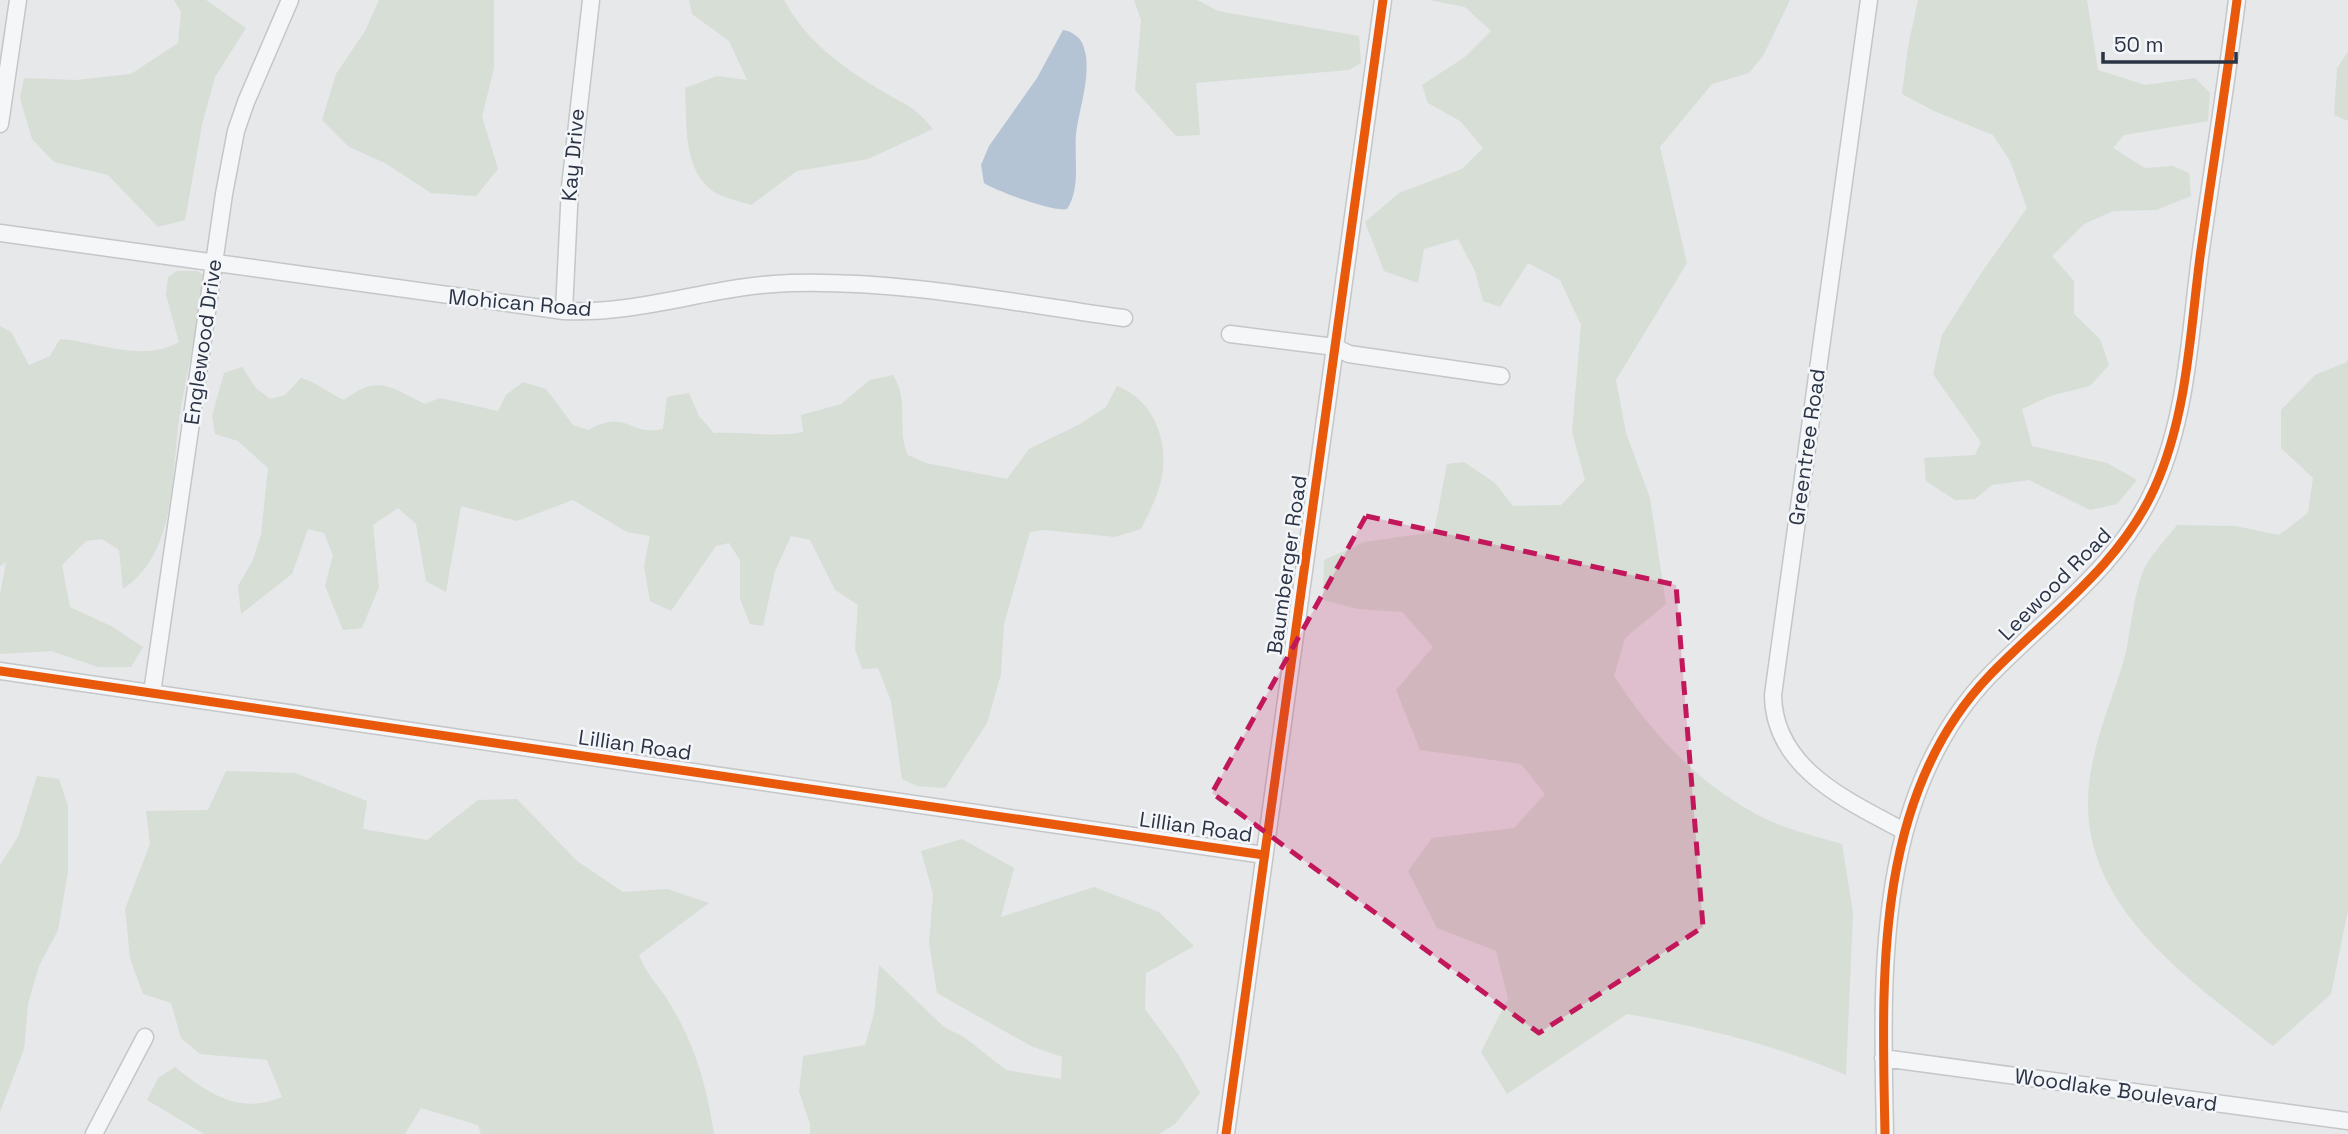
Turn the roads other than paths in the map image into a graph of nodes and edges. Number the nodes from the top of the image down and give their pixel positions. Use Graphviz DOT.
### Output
graph roads {
  1 [pos="18,0"];
  2 [pos="290,0"];
  3 [pos="591,0"];
  4 [pos="1383,0"];
  5 [pos="1869,0"];
  6 [pos="2237,0"];
  7 [pos="0,124"];
  8 [pos="0,233"];
  9 [pos="214,263"];
  10 [pos="564,311"];
  11 [pos="1124,318"];
  12 [pos="1230,334"];
  13 [pos="1335,347"];
  14 [pos="1501,376"];
  15 [pos="0,671"];
  16 [pos="152,694"];
  17 [pos="1904,831"];
  18 [pos="1264,855"];
  19 [pos="145,1037"];
  20 [pos="1883,1058"];
  21 [pos="2348,1121"];
  22 [pos="94,1134"];
  23 [pos="1226,1134"];
  24 [pos="1885,1134"];
  1 -- 7 [label="street"];
  2 -- 9 [label="street, Englewood Drive"];
  3 -- 10 [label="street, Kay Drive"];
  4 -- 13 [label="street, Baumberger Road"];
  5 -- 17 [label="street, Greentree Road"];
  6 -- 17 [label="street, Leewood Road"];
  8 -- 9 [label="street, Mohican Road"];
  9 -- 10 [label="street, Mohican Road"];
  9 -- 16 [label="street, Englewood Drive"];
  10 -- 11 [label="street, Mohican Road"];
  12 -- 13 [label="street"];
  13 -- 14 [label="street"];
  13 -- 18 [label="street, Baumberger Road"];
  15 -- 16 [label="street, Lillian Road"];
  16 -- 18 [label="street, Lillian Road"];
  17 -- 20 [label="street, Leewood Road"];
  18 -- 23 [label="street, Baumberger Road"];
  19 -- 22 [label="street"];
  20 -- 21 [label="street, Woodlake Boulevard"];
  20 -- 24 [label="street, Leewood Road"];
}
